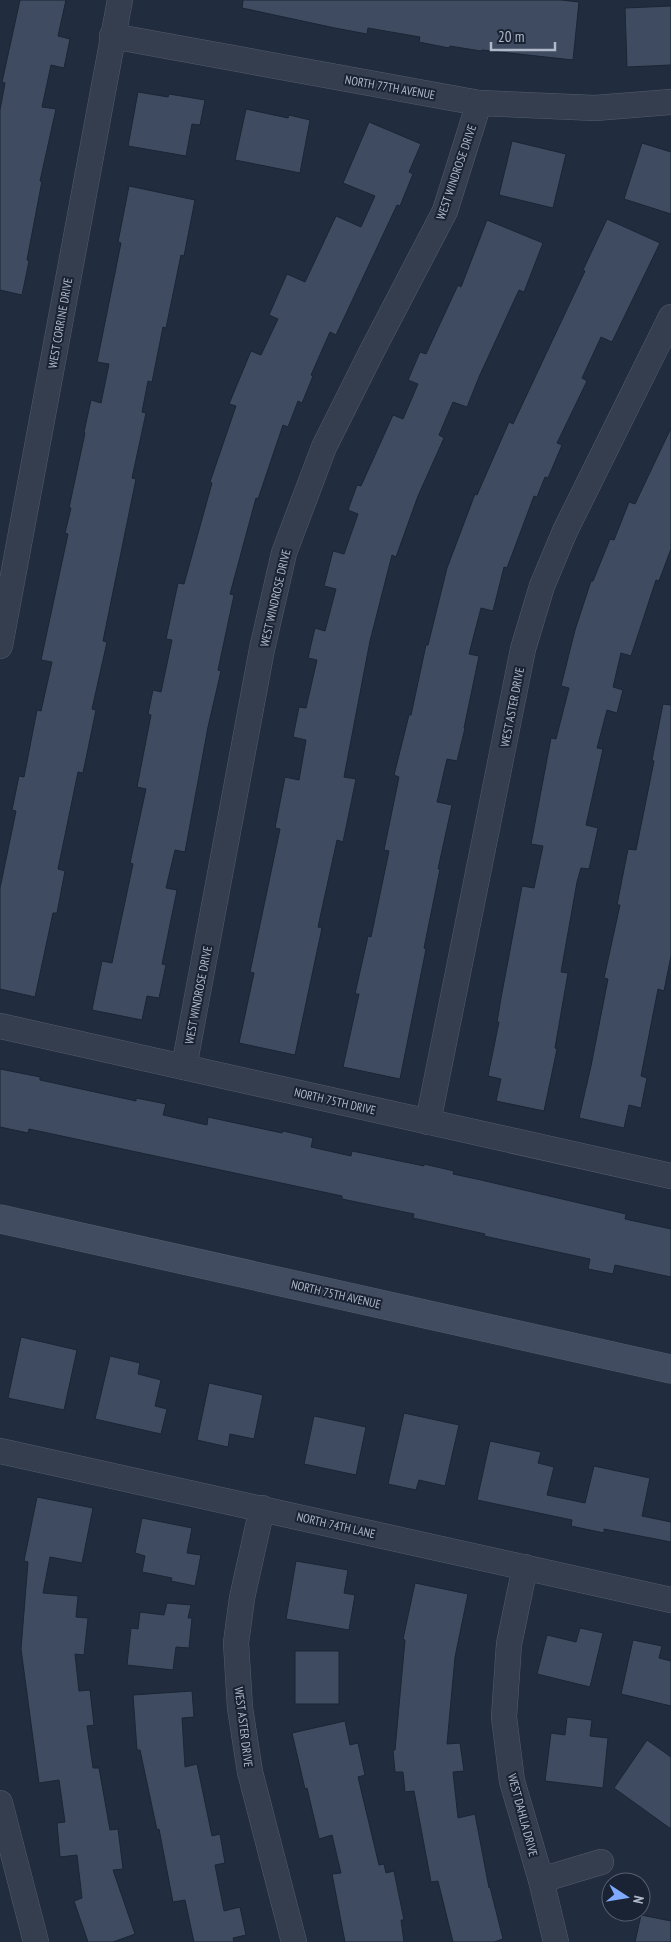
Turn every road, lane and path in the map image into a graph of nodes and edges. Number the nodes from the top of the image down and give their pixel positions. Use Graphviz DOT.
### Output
graph roads {
  1 [pos="120,0"];
  2 [pos="112,36"];
  3 [pos="479,102"];
  4 [pos="671,102"];
  5 [pos="671,317"];
  6 [pos="0,646"];
  7 [pos="0,1026"];
  8 [pos="184,1067"];
  9 [pos="428,1122"];
  10 [pos="671,1174"];
  11 [pos="0,1219"];
  12 [pos="671,1369"];
  13 [pos="0,1452"];
  14 [pos="262,1508"];
  15 [pos="525,1567"];
  16 [pos="671,1600"];
  17 [pos="0,1803"];
  18 [pos="601,1862"];
  19 [pos="541,1880"];
  20 [pos="36,1942"];
  21 [pos="294,1942"];
  22 [pos="556,1942"];
  1 -- 2 [label="street, WEST CORRINE DRIVE"];
  2 -- 3 [label="street, NORTH 77TH AVENUE"];
  2 -- 6 [label="street, WEST CORRINE DRIVE"];
  3 -- 4 [label="street, NORTH 77TH AVENUE"];
  3 -- 8 [label="street, WEST WINDROSE DRIVE"];
  5 -- 9 [label="street, WEST ASTER DRIVE"];
  7 -- 8 [label="street, NORTH 75TH DRIVE"];
  8 -- 9 [label="street, NORTH 75TH DRIVE"];
  9 -- 10 [label="street, NORTH 75TH DRIVE"];
  11 -- 12 [label="main road, NORTH 75TH AVENUE"];
  13 -- 14 [label="street, NORTH 74TH LANE"];
  14 -- 15 [label="street, NORTH 74TH LANE"];
  14 -- 21 [label="street, WEST ASTER DRIVE"];
  15 -- 16 [label="street, NORTH 74TH LANE"];
  15 -- 19 [label="street, WEST DAHLIA DRIVE"];
  17 -- 20 [label="street"];
  18 -- 19 [label="street"];
  19 -- 22 [label="street, WEST DAHLIA DRIVE"];
}
